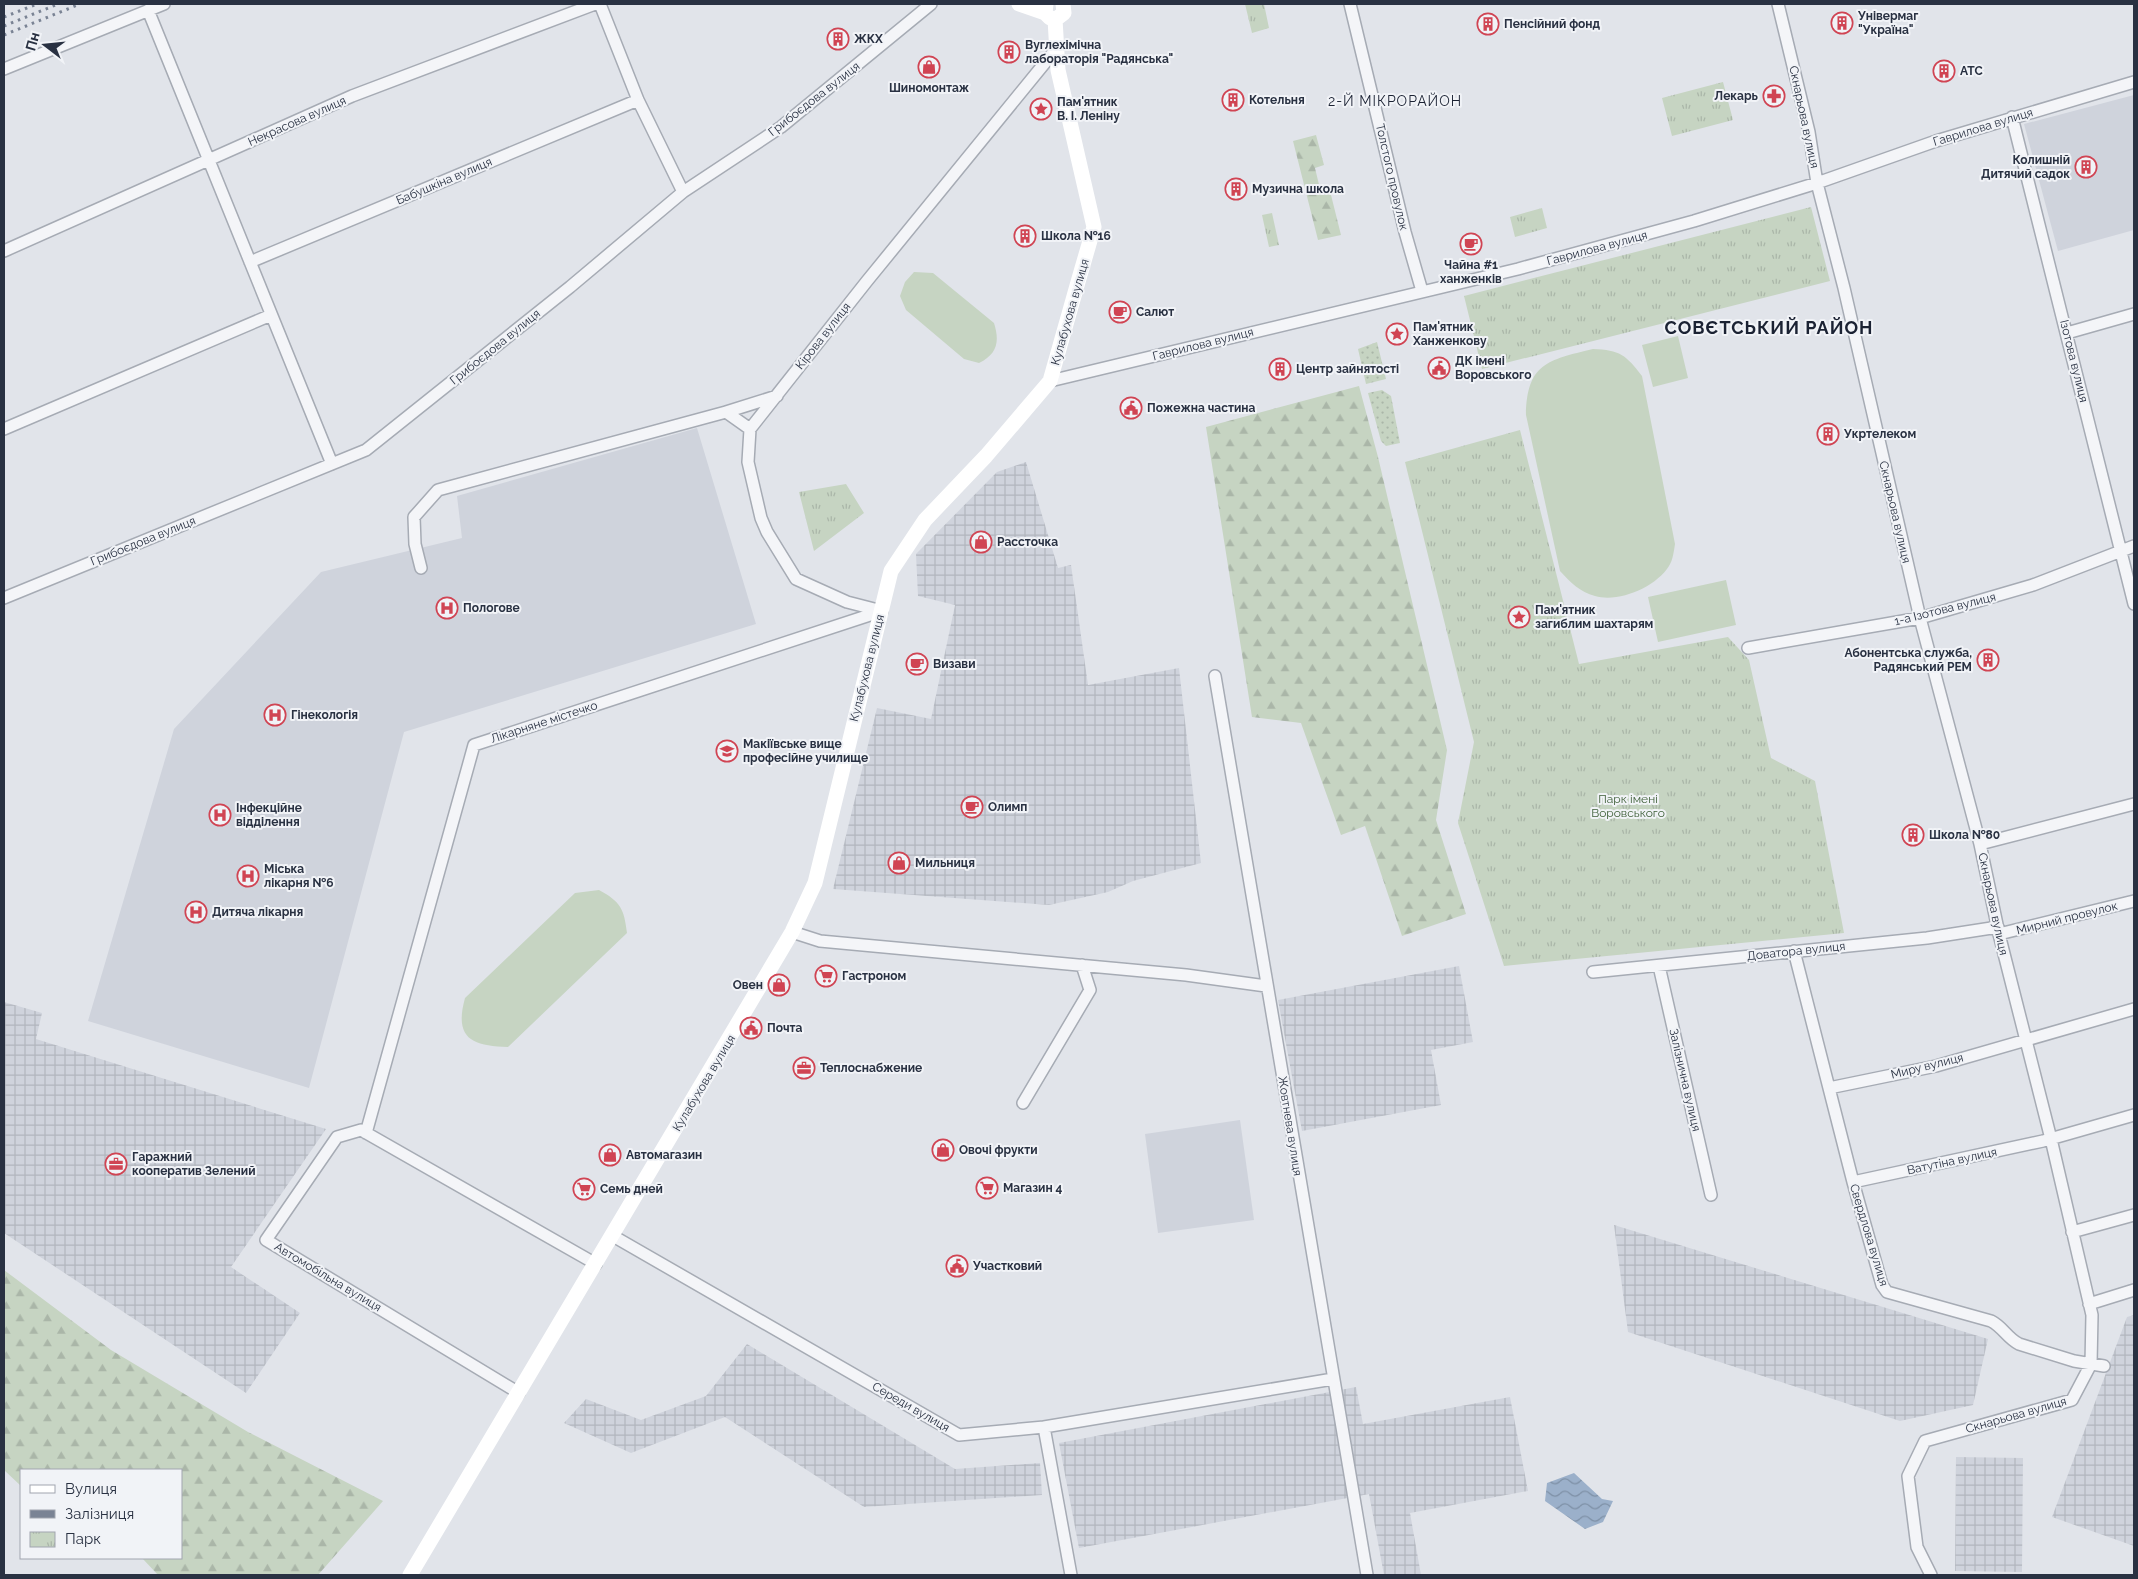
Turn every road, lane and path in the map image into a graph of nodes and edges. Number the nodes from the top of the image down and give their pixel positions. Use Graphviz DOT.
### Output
graph roads {
  1 [pos="164,4"];
  2 [pos="595,4"];
  3 [pos="600,4"];
  4 [pos="931,4"];
  5 [pos="1019,4"];
  6 [pos="1064,4"];
  7 [pos="1350,4"];
  8 [pos="1778,4"];
  9 [pos="148,10"];
  10 [pos="1049,12"];
  11 [pos="1057,48"];
  12 [pos="4,69"];
  13 [pos="2134,82"];
  14 [pos="638,100"];
  15 [pos="2012,117"];
  16 [pos="208,160"];
  17 [pos="1817,183"];
  18 [pos="683,192"];
  19 [pos="4,252"];
  20 [pos="250,262"];
  21 [pos="1422,290"];
  22 [pos="271,314"];
  23 [pos="2134,314"];
  24 [pos="2067,333"];
  25 [pos="1050,381"];
  26 [pos="776,396"];
  27 [pos="726,412"];
  28 [pos="4,429"];
  29 [pos="750,429"];
  30 [pos="332,464"];
  31 [pos="2134,546"];
  32 [pos="2121,551"];
  33 [pos="421,568"];
  34 [pos="4,598"];
  35 [pos="2134,604"];
  36 [pos="882,611"];
  37 [pos="1920,618"];
  38 [pos="1748,648"];
  39 [pos="1215,676"];
  40 [pos="2134,804"];
  41 [pos="1980,844"];
  42 [pos="2134,901"];
  43 [pos="1999,931"];
  44 [pos="792,932"];
  45 [pos="1794,951"];
  46 [pos="1082,965"];
  47 [pos="1659,966"];
  48 [pos="1593,972"];
  49 [pos="1266,986"];
  50 [pos="2134,1009"];
  51 [pos="2024,1039"];
  52 [pos="1829,1088"];
  53 [pos="1024,1103"];
  54 [pos="2134,1115"];
  55 [pos="366,1132"];
  56 [pos="2051,1139"];
  57 [pos="1853,1182"];
  58 [pos="1711,1195"];
  59 [pos="2134,1215"];
  60 [pos="2072,1232"];
  61 [pos="613,1236"];
  62 [pos="596,1264"];
  63 [pos="2134,1290"];
  64 [pos="2089,1304"];
  65 [pos="2091,1364"];
  66 [pos="2104,1366"];
  67 [pos="1333,1379"];
  68 [pos="519,1393"];
  69 [pos="1044,1427"];
  70 [pos="410,1575"];
  71 [pos="1071,1575"];
  72 [pos="1367,1575"];
  73 [pos="1931,1575"];
  1 -- 9 [label="street"];
  2 -- 16 [label="street, Некрасова вулиця"];
  3 -- 14 [label="street"];
  4 -- 18 [label="street, Грибоєдова вулиця"];
  5 -- 10 [label="street"];
  6 -- 10 [label="street"];
  7 -- 21 [label="street, Толстого провулок"];
  8 -- 17 [label="street, Скнарьова вулиця"];
  9 -- 12 [label="street"];
  9 -- 16 [label="street"];
  10 -- 11 [label="street, Кулабухова вулиця"];
  11 -- 25 [label="street, Кулабухова вулиця"];
  11 -- 26 [label="street, Кірова вулиця"];
  13 -- 15 [label="street, Гаврилова вулиця"];
  14 -- 18 [label="street"];
  14 -- 20 [label="street, Бабушкіна вулиця"];
  15 -- 17 [label="street, Гаврилова вулиця"];
  15 -- 24 [label="street, Ізотова вулиця"];
  16 -- 19 [label="street, Некрасова вулиця"];
  16 -- 20 [label="street"];
  17 -- 21 [label="street, Гаврилова вулиця"];
  17 -- 37 [label="street, Скнарьова вулиця"];
  18 -- 30 [label="street, Грибоєдова вулиця"];
  20 -- 22 [label="street"];
  21 -- 25 [label="street, Гаврилова вулиця"];
  22 -- 28 [label="street"];
  22 -- 30 [label="street"];
  23 -- 24 [label="street"];
  24 -- 32 [label="street, Ізотова вулиця"];
  25 -- 36 [label="street, Кулабухова вулиця"];
  26 -- 27 [label="street"];
  26 -- 29 [label="street, Кірова вулиця"];
  27 -- 29 [label="street"];
  27 -- 33 [label="street"];
  29 -- 36 [label="street"];
  30 -- 34 [label="street, Грибоєдова вулиця"];
  31 -- 32 [label="street, 1-а Ізотова вулиця"];
  32 -- 35 [label="street, Ізотова вулиця"];
  32 -- 37 [label="street, 1-а Ізотова вулиця"];
  36 -- 44 [label="street, Кулабухова вулиця"];
  36 -- 55 [label="street, Лікарняне містечко"];
  37 -- 38 [label="street, 1-а Ізотова вулиця"];
  37 -- 41 [label="street, Скнарьова вулиця"];
  39 -- 49 [label="street, Жовтнева вулиця"];
  40 -- 41 [label="street"];
  41 -- 43 [label="street, Скнарьова вулиця"];
  42 -- 43 [label="street, Мирний провулок"];
  43 -- 45 [label="street, Доватора вулиця"];
  43 -- 51 [label="street, Скнарьова вулиця"];
  44 -- 46 [label="street"];
  44 -- 61 [label="street, Кулабухова вулиця"];
  45 -- 47 [label="street, Доватора вулиця"];
  45 -- 52 [label="street, Свердлова вулиця"];
  46 -- 49 [label="street"];
  46 -- 53 [label="street"];
  47 -- 48 [label="street, Доватора вулиця"];
  47 -- 58 [label="street, Залізнична вулиця"];
  49 -- 67 [label="street, Жовтнева вулиця"];
  50 -- 51 [label="street, Миру вулиця"];
  51 -- 52 [label="street, Миру вулиця"];
  51 -- 56 [label="street, Скнарьова вулиця"];
  52 -- 57 [label="street, Свердлова вулиця"];
  54 -- 56 [label="street, Ватутіна вулиця"];
  55 -- 62 [label="street"];
  55 -- 68 [label="street, Автомобільна вулиця"];
  56 -- 57 [label="street, Ватутіна вулиця"];
  56 -- 60 [label="street, Скнарьова вулиця"];
  57 -- 65 [label="street, Свердлова вулиця"];
  59 -- 60 [label="street"];
  60 -- 64 [label="street, Скнарьова вулиця"];
  61 -- 62 [label="street, Кулабухова вулиця"];
  61 -- 69 [label="street, Середи вулиця"];
  62 -- 68 [label="street, Кулабухова вулиця"];
  63 -- 64 [label="street"];
  64 -- 65 [label="street, Скнарьова вулиця"];
  65 -- 66 [label="street, Свердлова вулиця"];
  65 -- 73 [label="street, Скнарьова вулиця"];
  67 -- 69 [label="street, Середи вулиця"];
  67 -- 72 [label="street, Жовтнева вулиця"];
  68 -- 70 [label="street, Кулабухова вулиця"];
  69 -- 71 [label="street"];
}
